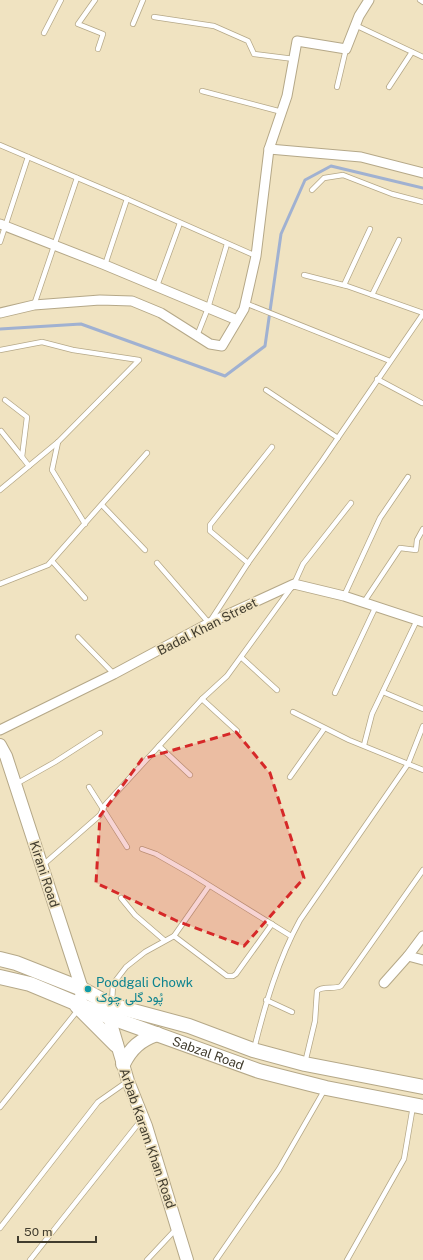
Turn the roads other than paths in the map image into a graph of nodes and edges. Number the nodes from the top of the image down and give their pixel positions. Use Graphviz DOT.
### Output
graph roads {
  1 [pos="61,0"];
  2 [pos="95,0"];
  3 [pos="143,0"];
  4 [pos="369,0"];
  5 [pos="420,0"];
  6 [pos="423,2"];
  7 [pos="154,17"];
  8 [pos="133,24"];
  9 [pos="355,25"];
  10 [pos="44,33"];
  11 [pos="98,49"];
  12 [pos="346,49"];
  13 [pos="412,52"];
  14 [pos="423,57"];
  15 [pos="294,59"];
  16 [pos="337,87"];
  17 [pos="389,87"];
  18 [pos="202,91"];
  19 [pos="282,112"];
  20 [pos="0,145"];
  21 [pos="270,149"];
  22 [pos="28,157"];
  23 [pos="423,173"];
  24 [pos="78,178"];
  25 [pos="312,190"];
  26 [pos="127,199"];
  27 [pos="423,202"];
  28 [pos="180,223"];
  29 [pos="3,225"];
  30 [pos="370,229"];
  31 [pos="399,240"];
  32 [pos="0,242"];
  33 [pos="54,244"];
  34 [pos="227,244"];
  35 [pos="256,256"];
  36 [pos="105,265"];
  37 [pos="304,275"];
  38 [pos="344,285"];
  39 [pos="157,286"];
  40 [pos="372,295"];
  41 [pos="34,305"];
  42 [pos="249,305"];
  43 [pos="208,308"];
  44 [pos="0,313"];
  45 [pos="423,313"];
  46 [pos="237,320"];
  47 [pos="197,336"];
  48 [pos="0,350"];
  49 [pos="390,361"];
  50 [pos="377,379"];
  51 [pos="266,390"];
  52 [pos="6,400"];
  53 [pos="422,403"];
  54 [pos="2,431"];
  55 [pos="338,438"];
  56 [pos="58,442"];
  57 [pos="272,447"];
  58 [pos="147,453"];
  59 [pos="22,457"];
  60 [pos="29,466"];
  61 [pos="408,477"];
  62 [pos="0,490"];
  63 [pos="351,503"];
  64 [pos="102,505"];
  65 [pos="85,524"];
  66 [pos="423,529"];
  67 [pos="145,550"];
  68 [pos="52,561"];
  69 [pos="157,563"];
  70 [pos="248,563"];
  71 [pos="0,584"];
  72 [pos="294,584"];
  73 [pos="344,596"];
  74 [pos="85,598"];
  75 [pos="364,602"];
  76 [pos="376,606"];
  77 [pos="420,621"];
  78 [pos="209,623"];
  79 [pos="78,637"];
  80 [pos="242,658"];
  81 [pos="114,674"];
  82 [pos="277,690"];
  83 [pos="383,692"];
  84 [pos="335,693"];
  85 [pos="202,698"];
  86 [pos="423,709"];
  87 [pos="293,712"];
  88 [pos="423,726"];
  89 [pos="324,728"];
  90 [pos="0,730"];
  91 [pos="237,731"];
  92 [pos="100,733"];
  93 [pos="0,745"];
  94 [pos="159,746"];
  95 [pos="364,746"];
  96 [pos="408,764"];
  97 [pos="423,770"];
  98 [pos="190,774"];
  99 [pos="290,777"];
  100 [pos="15,784"];
  101 [pos="89,787"];
  102 [pos="103,809"];
  103 [pos="127,848"];
  104 [pos="142,849"];
  105 [pos="43,865"];
  106 [pos="423,870"];
  107 [pos="209,886"];
  108 [pos="121,898"];
  109 [pos="272,924"];
  110 [pos="174,936"];
  111 [pos="291,936"];
  112 [pos="423,936"];
  113 [pos="164,940"];
  114 [pos="408,956"];
  115 [pos="0,959"];
  116 [pos="423,960"];
  117 [pos="0,977"];
  118 [pos="384,983"];
  119 [pos="82,989"];
  120 [pos="266,1000"];
  121 [pos="77,1004"];
  122 [pos="110,1011"];
  123 [pos="292,1012"];
  124 [pos="157,1034"];
  125 [pos="116,1045"];
  126 [pos="253,1050"];
  127 [pos="123,1064"];
  128 [pos="305,1064"];
  129 [pos="128,1081"];
  130 [pos="423,1087"];
  131 [pos="326,1088"];
  132 [pos="418,1106"];
  133 [pos="0,1107"];
  134 [pos="143,1117"];
  135 [pos="178,1227"];
  136 [pos="0,1228"];
  137 [pos="30,1260"];
  138 [pos="147,1260"];
  139 [pos="187,1260"];
  140 [pos="216,1260"];
  141 [pos="347,1260"];
  1 -- 10 [label="lane"];
  2 -- 11 [label="lane"];
  3 -- 8 [label="lane"];
  4 -- 9 [label="street"];
  5 -- 6 [label="lane"];
  7 -- 15 [label="lane"];
  9 -- 12 [label="street"];
  9 -- 13 [label="lane"];
  12 -- 15 [label="street"];
  12 -- 16 [label="lane"];
  13 -- 14 [label="lane"];
  13 -- 17 [label="lane"];
  15 -- 19 [label="street"];
  18 -- 19 [label="lane"];
  19 -- 21 [label="street"];
  20 -- 22 [label="lane"];
  21 -- 23 [label="street"];
  21 -- 35 [label="street"];
  22 -- 24 [label="lane"];
  22 -- 29 [label="lane"];
  24 -- 26 [label="lane"];
  24 -- 33 [label="lane"];
  25 -- 27 [label="lane"];
  26 -- 28 [label="lane"];
  26 -- 36 [label="lane"];
  28 -- 34 [label="lane"];
  28 -- 39 [label="lane"];
  29 -- 32 [label="lane"];
  29 -- 33 [label="street"];
  30 -- 38 [label="lane"];
  31 -- 40 [label="lane"];
  33 -- 36 [label="street"];
  33 -- 41 [label="lane"];
  34 -- 35 [label="lane"];
  34 -- 43 [label="lane"];
  35 -- 42 [label="street"];
  36 -- 39 [label="street"];
  37 -- 38 [label="lane"];
  38 -- 40 [label="lane"];
  39 -- 43 [label="street"];
  40 -- 45 [label="lane"];
  41 -- 44 [label="street"];
  41 -- 47 [label="street"];
  42 -- 46 [label="street"];
  42 -- 49 [label="lane"];
  43 -- 46 [label="street"];
  43 -- 47 [label="lane"];
  45 -- 49 [label="lane"];
  46 -- 47 [label="street"];
  48 -- 56 [label="lane"];
  49 -- 50 [label="lane"];
  50 -- 53 [label="lane"];
  50 -- 55 [label="lane"];
  51 -- 55 [label="lane"];
  52 -- 59 [label="lane"];
  54 -- 59 [label="lane"];
  55 -- 70 [label="lane"];
  56 -- 60 [label="lane"];
  56 -- 65 [label="lane"];
  57 -- 70 [label="lane"];
  58 -- 64 [label="lane"];
  59 -- 60 [label="lane"];
  60 -- 62 [label="lane"];
  61 -- 73 [label="lane"];
  63 -- 72 [label="lane"];
  64 -- 65 [label="lane"];
  64 -- 67 [label="lane"];
  65 -- 68 [label="lane"];
  66 -- 75 [label="lane"];
  68 -- 71 [label="lane"];
  68 -- 74 [label="lane"];
  69 -- 78 [label="lane"];
  70 -- 78 [label="lane"];
  72 -- 73 [label="street"];
  72 -- 78 [label="street, Badal Khan Street"];
  72 -- 80 [label="lane"];
  73 -- 75 [label="street"];
  75 -- 76 [label="street"];
  76 -- 77 [label="street"];
  76 -- 84 [label="lane"];
  77 -- 83 [label="lane"];
  78 -- 81 [label="street, Badal Khan Street"];
  79 -- 81 [label="lane"];
  80 -- 82 [label="lane"];
  80 -- 85 [label="lane"];
  81 -- 90 [label="street, Badal Khan Street"];
  83 -- 86 [label="lane"];
  83 -- 95 [label="lane"];
  85 -- 91 [label="lane"];
  85 -- 94 [label="lane"];
  87 -- 89 [label="lane"];
  88 -- 96 [label="lane"];
  89 -- 95 [label="lane"];
  89 -- 99 [label="lane"];
  92 -- 100 [label="lane"];
  93 -- 100 [label="main road, Kirani Road"];
  94 -- 98 [label="lane"];
  94 -- 102 [label="lane"];
  95 -- 96 [label="lane"];
  96 -- 97 [label="lane"];
  96 -- 111 [label="lane"];
  100 -- 105 [label="main road, Kirani Road"];
  101 -- 102 [label="lane"];
  102 -- 103 [label="lane"];
  102 -- 105 [label="lane"];
  104 -- 107 [label="lane"];
  105 -- 119 [label="main road, Kirani Road"];
  106 -- 128 [label="lane"];
  107 -- 109 [label="lane"];
  107 -- 110 [label="lane"];
  108 -- 113 [label="lane"];
  109 -- 110 [label="lane"];
  109 -- 111 [label="lane"];
  110 -- 113 [label="lane"];
  111 -- 120 [label="lane"];
  112 -- 114 [label="street"];
  113 -- 122 [label="lane"];
  114 -- 116 [label="street"];
  114 -- 118 [label="street"];
  115 -- 119 [label="main road, Sabzal Road"];
  117 -- 121 [label="main road, Sabzal Road"];
  119 -- 121 [label="main road, Kirani Road"];
  119 -- 122 [label="main road, Sabzal Road"];
  120 -- 123 [label="lane"];
  120 -- 126 [label="lane"];
  121 -- 122 [label="main road, Sabzal Road"];
  121 -- 125 [label="main road"];
  121 -- 133 [label="lane"];
  122 -- 124 [label="main road, Sabzal Road"];
  122 -- 125 [label="main road, Arbab Karam Khan Road"];
  122 -- 126 [label="main road, Sabzal Road"];
  124 -- 127 [label="main road"];
  124 -- 131 [label="main road, Sabzal Road"];
  125 -- 127 [label="main road, Arbab Karam Khan Road"];
  126 -- 128 [label="main road, Sabzal Road"];
  127 -- 129 [label="main road, Arbab Karam Khan Road"];
  128 -- 130 [label="main road, Sabzal Road"];
  129 -- 134 [label="main road, Arbab Karam Khan Road"];
  129 -- 136 [label="lane"];
  131 -- 132 [label="main road, Sabzal Road"];
  131 -- 140 [label="lane"];
  132 -- 141 [label="lane"];
  134 -- 135 [label="main road, Arbab Karam Khan Road"];
  134 -- 137 [label="lane"];
  135 -- 138 [label="lane"];
  135 -- 139 [label="main road, Arbab Karam Khan Road"];
}
